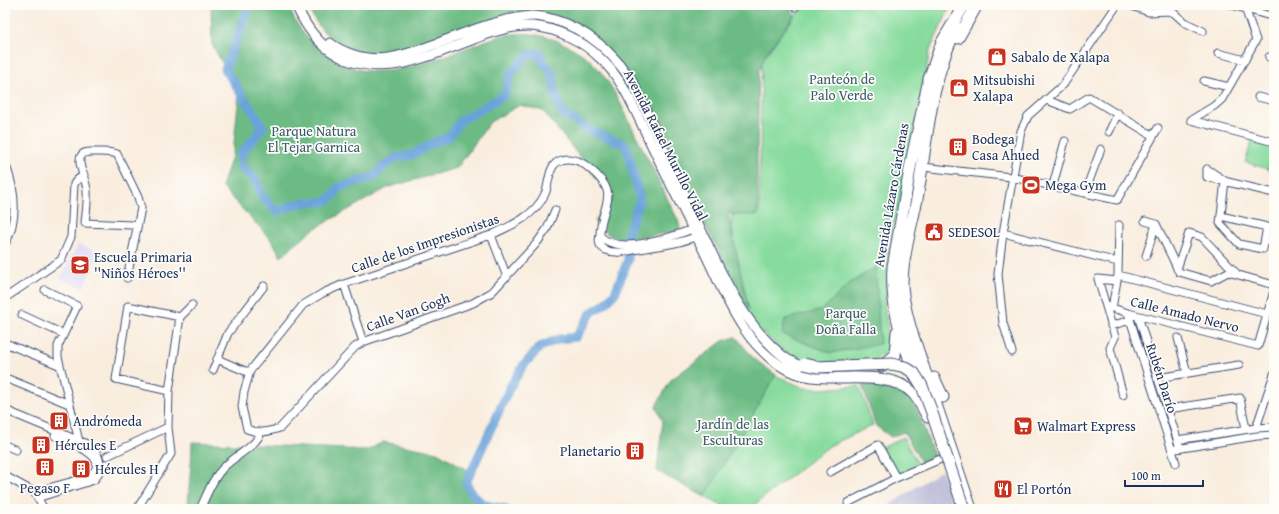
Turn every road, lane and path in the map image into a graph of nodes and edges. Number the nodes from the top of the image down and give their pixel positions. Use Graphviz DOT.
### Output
graph roads {
  1 [pos="296,5"];
  2 [pos="302,5"];
  3 [pos="956,5"];
  4 [pos="964,5"];
  5 [pos="970,5"];
  6 [pos="977,5"];
  7 [pos="1117,5"];
  8 [pos="1129,5"];
  9 [pos="1232,5"];
  10 [pos="1244,7"];
  11 [pos="1274,17"];
  12 [pos="1204,31"];
  13 [pos="942,42"];
  14 [pos="1218,53"];
  15 [pos="944,58"];
  16 [pos="1245,60"];
  17 [pos="1204,81"];
  18 [pos="1229,87"];
  19 [pos="1258,97"];
  20 [pos="1047,100"];
  21 [pos="1274,101"];
  22 [pos="1118,113"];
  23 [pos="1158,128"];
  24 [pos="1109,132"];
  25 [pos="1153,136"];
  26 [pos="1064,142"];
  27 [pos="1274,142"];
  28 [pos="1101,149"];
  29 [pos="5,163"];
  30 [pos="923,167"];
  31 [pos="84,175"];
  32 [pos="1011,177"];
  33 [pos="1053,185"];
  34 [pos="1085,192"];
  35 [pos="1274,193"];
  36 [pos="555,210"];
  37 [pos="1221,216"];
  38 [pos="1145,221"];
  39 [pos="136,224"];
  40 [pos="1156,224"];
  41 [pos="1119,225"];
  42 [pos="698,231"];
  43 [pos="1003,233"];
  44 [pos="491,235"];
  45 [pos="5,244"];
  46 [pos="1146,256"];
  47 [pos="1118,262"];
  48 [pos="1177,269"];
  49 [pos="1236,273"];
  50 [pos="507,277"];
  51 [pos="127,278"];
  52 [pos="1118,278"];
  53 [pos="344,284"];
  54 [pos="1274,285"];
  55 [pos="264,286"];
  56 [pos="45,290"];
  57 [pos="1274,291"];
  58 [pos="5,298"];
  59 [pos="192,305"];
  60 [pos="1109,307"];
  61 [pos="1267,314"];
  62 [pos="22,315"];
  63 [pos="180,316"];
  64 [pos="1138,316"];
  65 [pos="895,317"];
  66 [pos="1129,317"];
  67 [pos="1111,326"];
  68 [pos="911,330"];
  69 [pos="63,334"];
  70 [pos="1178,338"];
  71 [pos="363,342"];
  72 [pos="5,343"];
  73 [pos="1012,352"];
  74 [pos="217,359"];
  75 [pos="791,362"];
  76 [pos="58,365"];
  77 [pos="1239,365"];
  78 [pos="213,370"];
  79 [pos="250,372"];
  80 [pos="1187,373"];
  81 [pos="1274,374"];
  82 [pos="837,378"];
  83 [pos="1158,378"];
  84 [pos="8,379"];
  85 [pos="169,391"];
  86 [pos="1124,394"];
  87 [pos="943,397"];
  88 [pos="69,404"];
  89 [pos="1168,409"];
  90 [pos="5,410"];
  91 [pos="5,415"];
  92 [pos="928,417"];
  93 [pos="168,427"];
  94 [pos="1274,427"];
  95 [pos="1256,428"];
  96 [pos="247,429"];
  97 [pos="1246,429"];
  98 [pos="261,432"];
  99 [pos="1274,435"];
  100 [pos="1177,440"];
  101 [pos="78,443"];
  102 [pos="5,445"];
  103 [pos="1180,448"];
  104 [pos="16,450"];
  105 [pos="1172,450"];
  106 [pos="107,456"];
  107 [pos="943,458"];
  108 [pos="1176,463"];
  109 [pos="830,472"];
  110 [pos="5,476"];
  111 [pos="896,478"];
  112 [pos="36,495"];
  113 [pos="848,503"];
  114 [pos="44,509"];
  115 [pos="137,509"];
  116 [pos="200,509"];
  117 [pos="959,509"];
  118 [pos="964,509"];
  119 [pos="971,509"];
  1 -- 42 [label="main road, Avenida Rafael Murillo Vidal"];
  2 -- 42 [label="main road, Avenida Rafael Murillo Vidal"];
  3 -- 13 [label="highway"];
  4 -- 13 [label="highway, Avenida Lázaro Cárdenas"];
  5 -- 15 [label="highway, Avenida Lázaro Cárdenas"];
  6 -- 15 [label="highway"];
  7 -- 20 [label="street"];
  8 -- 12 [label="street"];
  9 -- 10 [label="street"];
  10 -- 11 [label="street"];
  10 -- 16 [label="street"];
  13 -- 65 [label="highway, Avenida Lázaro Cárdenas"];
  14 -- 16 [label="street"];
  15 -- 30 [label="highway, Avenida Lázaro Cárdenas"];
  16 -- 18 [label="street"];
  17 -- 18 [label="street"];
  18 -- 27 [label="street"];
  19 -- 21 [label="street"];
  20 -- 22 [label="street"];
  20 -- 32 [label="street"];
  22 -- 24 [label="street"];
  22 -- 25 [label="street"];
  23 -- 25 [label="street"];
  25 -- 34 [label="street"];
  26 -- 33 [label="street"];
  28 -- 34 [label="street"];
  29 -- 45 [label="street"];
  30 -- 32 [label="street"];
  30 -- 68 [label="highway, Avenida Lázaro Cárdenas"];
  31 -- 39 [label="street"];
  31 -- 39 [label="street"];
  31 -- 58 [label="street"];
  32 -- 33 [label="street"];
  32 -- 43 [label="street"];
  33 -- 34 [label="street"];
  35 -- 37 [label="street"];
  36 -- 50 [label="street, Calle Van Gogh"];
  37 -- 37 [label="street"];
  38 -- 40 [label="street"];
  39 -- 51 [label="street"];
  40 -- 46 [label="street"];
  40 -- 48 [label="street"];
  41 -- 47 [label="street"];
  42 -- 44 [label="street, Calle de los Impresionistas"];
  42 -- 75 [label="main road, Avenida Rafael Murillo Vidal"];
  42 -- 82 [label="main road, Avenida Rafael Murillo Vidal"];
  43 -- 47 [label="street"];
  43 -- 73 [label="street"];
  44 -- 50 [label="street"];
  44 -- 53 [label="street, Calle de los Impresionistas"];
  47 -- 52 [label="street"];
  48 -- 49 [label="street"];
  48 -- 49 [label="street"];
  49 -- 54 [label="street"];
  50 -- 71 [label="street, Calle Van Gogh"];
  52 -- 60 [label="street"];
  52 -- 60 [label="street"];
  52 -- 61 [label="street"];
  53 -- 71 [label="street"];
  53 -- 79 [label="street, Calle de los Impresionistas"];
  55 -- 74 [label="street"];
  56 -- 69 [label="street"];
  57 -- 61 [label="street"];
  59 -- 63 [label="street"];
  60 -- 66 [label="street, Calle Amado Nervo"];
  60 -- 67 [label="street"];
  61 -- 64 [label="street, Calle Amado Nervo"];
  62 -- 69 [label="street"];
  63 -- 85 [label="street"];
  63 -- 85 [label="street"];
  64 -- 66 [label="street, Calle Amado Nervo"];
  64 -- 83 [label="street, Rubén Darío"];
  65 -- 75 [label="highway"];
  65 -- 92 [label="highway, Avenida Lázaro Cárdenas"];
  66 -- 67 [label="street"];
  66 -- 105 [label="street, Rubén Darío"];
  67 -- 86 [label="street"];
  68 -- 87 [label="highway"];
  68 -- 119 [label="highway, Avenida Lázaro Cárdenas"];
  69 -- 76 [label="street"];
  70 -- 80 [label="street"];
  71 -- 98 [label="street, Calle Van Gogh"];
  72 -- 76 [label="street"];
  74 -- 78 [label="street"];
  74 -- 79 [label="street"];
  75 -- 118 [label="highway, bridge"];
  76 -- 88 [label="street"];
  77 -- 80 [label="street"];
  79 -- 96 [label="street, Calle de los Impresionistas"];
  80 -- 83 [label="street"];
  81 -- 95 [label="street"];
  82 -- 92 [label="highway"];
  83 -- 89 [label="street, Rubén Darío"];
  84 -- 88 [label="street"];
  85 -- 93 [label="street"];
  88 -- 101 [label="street"];
  89 -- 97 [label="street"];
  89 -- 100 [label="street, Rubén Darío"];
  90 -- 101 [label="street"];
  91 -- 101 [label="street"];
  92 -- 107 [label="highway, Avenida Lázaro Cárdenas"];
  93 -- 106 [label="street"];
  93 -- 115 [label="street"];
  94 -- 95 [label="street"];
  95 -- 97 [label="street"];
  96 -- 98 [label="street, Calle Van Gogh"];
  97 -- 100 [label="street"];
  98 -- 116 [label="street"];
  99 -- 103 [label="street"];
  100 -- 103 [label="street, Rubén Darío"];
  101 -- 112 [label="street"];
  102 -- 104 [label="street"];
  103 -- 105 [label="street"];
  105 -- 108 [label="street, Rubén Darío"];
  107 -- 111 [label="street"];
  107 -- 117 [label="highway, Avenida Lázaro Cárdenas"];
  109 -- 111 [label="street"];
  110 -- 112 [label="street"];
  111 -- 113 [label="street"];
  112 -- 114 [label="street"];
}
